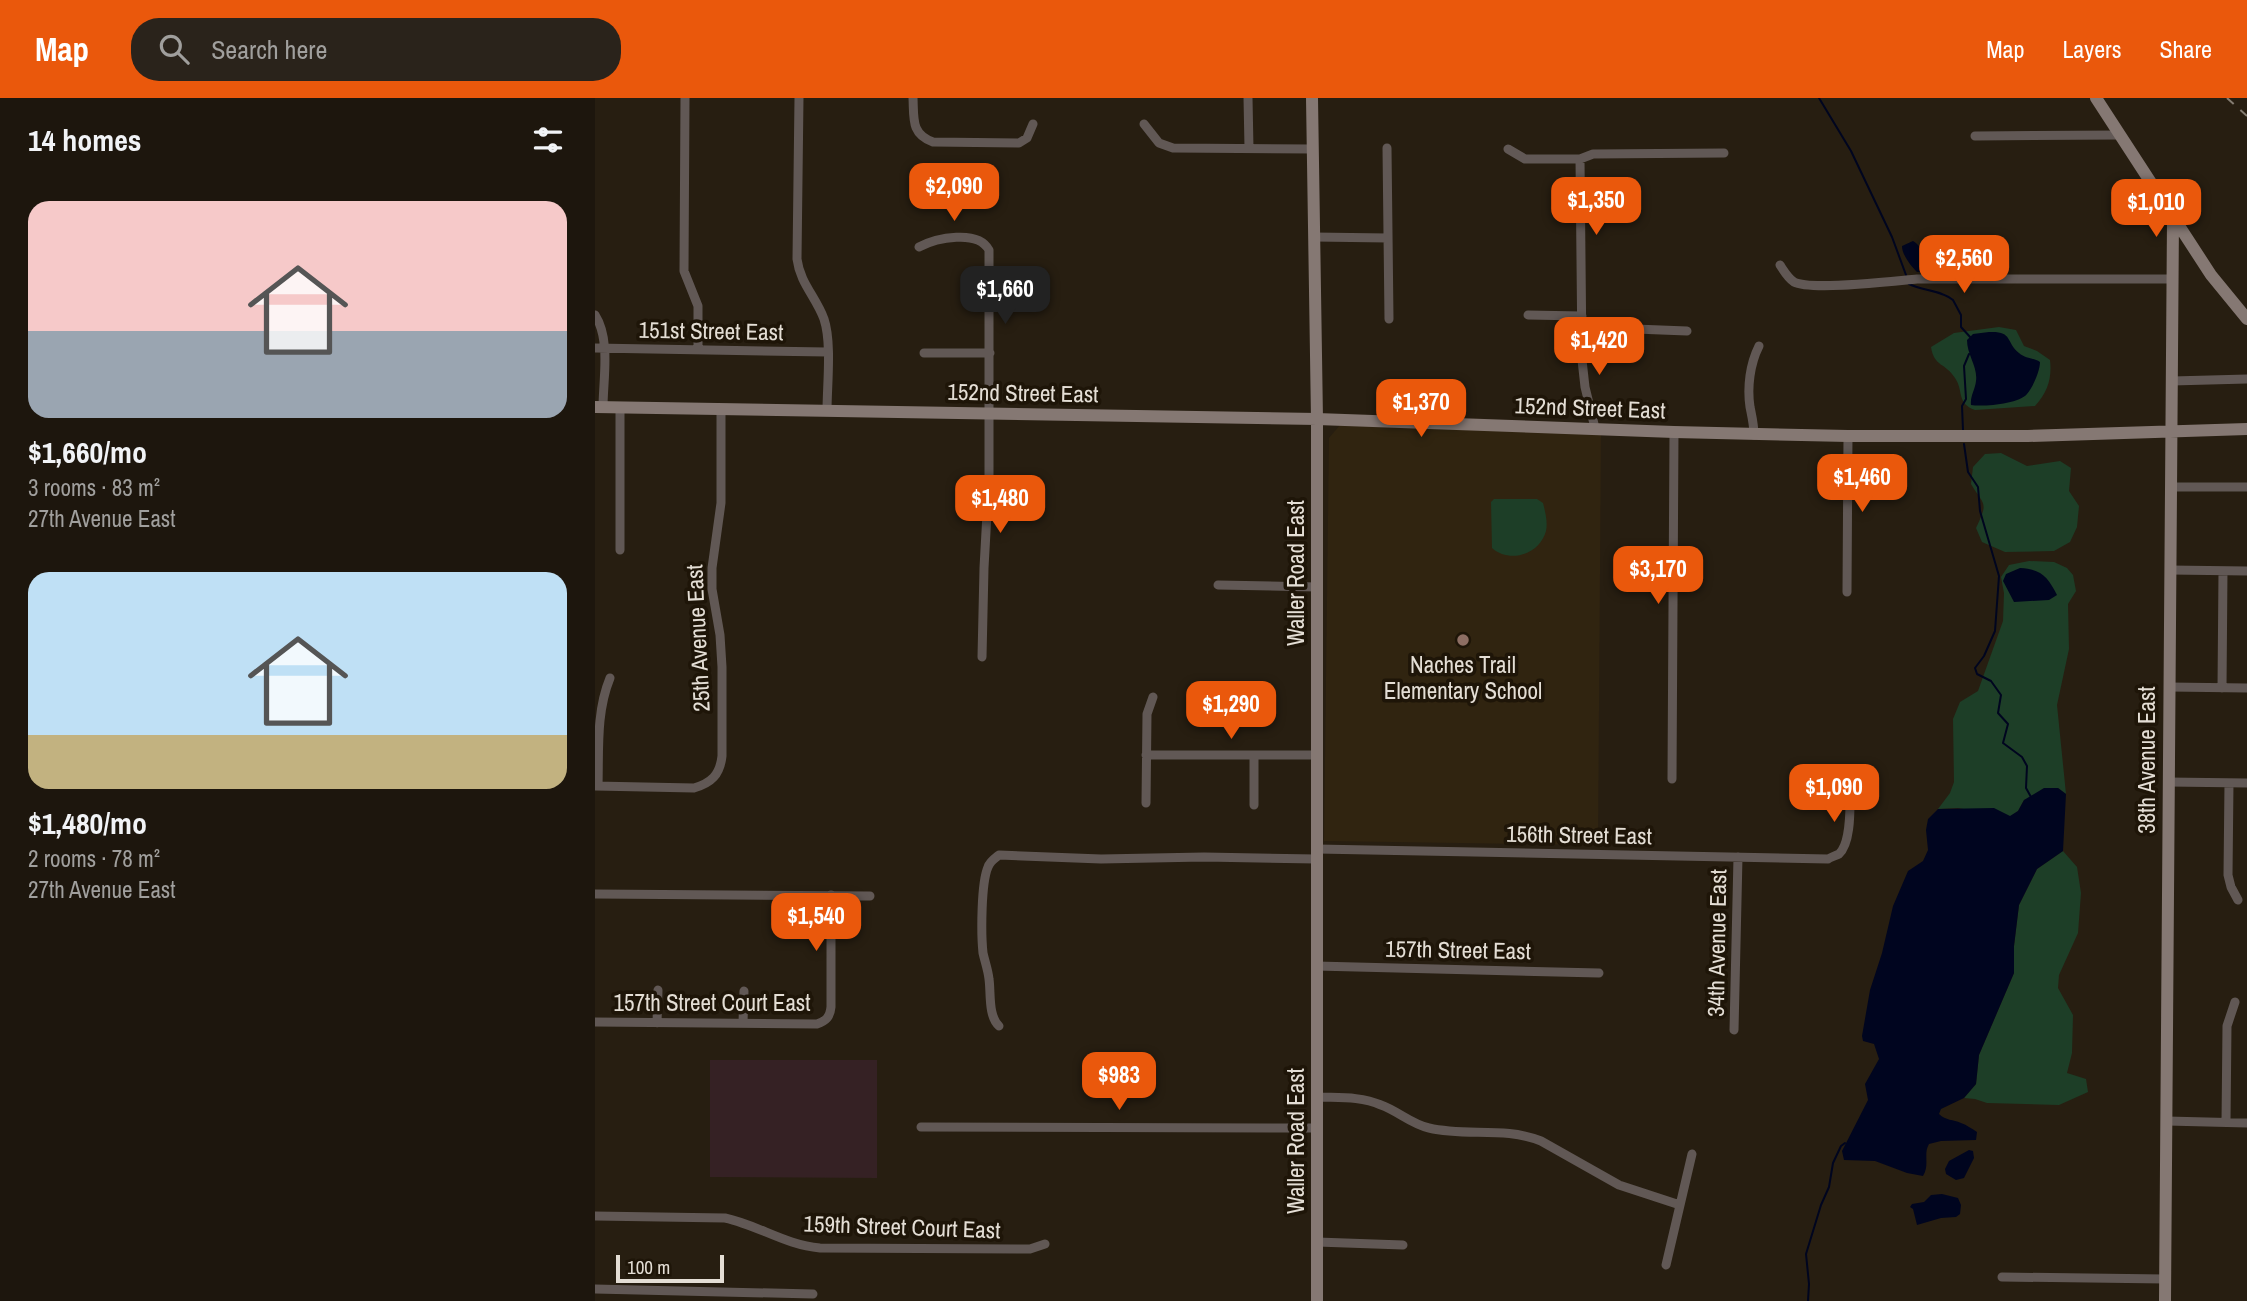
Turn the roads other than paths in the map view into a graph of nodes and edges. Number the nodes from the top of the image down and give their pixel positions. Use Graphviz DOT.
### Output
graph roads {
  1 [pos="685,98"];
  2 [pos="799,98"];
  3 [pos="913,98"];
  4 [pos="1248,98"];
  5 [pos="1312,98"];
  6 [pos="2096,98"];
  7 [pos="1033,124"];
  8 [pos="1144,124"];
  9 [pos="2119,135"];
  10 [pos="1975,136"];
  11 [pos="1249,148"];
  12 [pos="1387,148"];
  13 [pos="1313,149"];
  14 [pos="1508,149"];
  15 [pos="1724,153"];
  16 [pos="1580,159"];
  17 [pos="2173,219"];
  18 [pos="1314,237"];
  19 [pos="1388,238"];
  20 [pos="919,247"];
  21 [pos="2193,249"];
  22 [pos="2172,260"];
  23 [pos="1780,265"];
  24 [pos="2172,279"];
  25 [pos="595,315"];
  26 [pos="1528,315"];
  27 [pos="1582,316"];
  28 [pos="1389,319"];
  29 [pos="2247,319"];
  30 [pos="1583,327"];
  31 [pos="1687,331"];
  32 [pos="1759,346"];
  33 [pos="599,348"];
  34 [pos="698,349"];
  35 [pos="827,352"];
  36 [pos="924,352"];
  37 [pos="990,353"];
  38 [pos="2247,379"];
  39 [pos="2172,381"];
  40 [pos="599,407"];
  41 [pos="620,408"];
  42 [pos="721,410"];
  43 [pos="827,411"];
  44 [pos="989,414"];
  45 [pos="1317,419"];
  46 [pos="1595,429"];
  47 [pos="2247,429"];
  48 [pos="2171,431"];
  49 [pos="1674,432"];
  50 [pos="1755,435"];
  51 [pos="1848,436"];
  52 [pos="2171,486"];
  53 [pos="2247,487"];
  54 [pos="619,550"];
  55 [pos="2170,570"];
  56 [pos="2223,571"];
  57 [pos="2247,571"];
  58 [pos="1218,585"];
  59 [pos="1317,587"];
  60 [pos="1847,592"];
  61 [pos="982,657"];
  62 [pos="610,678"];
  63 [pos="2169,687"];
  64 [pos="2222,688"];
  65 [pos="2247,688"];
  66 [pos="1153,697"];
  67 [pos="1146,755"];
  68 [pos="1317,755"];
  69 [pos="1254,756"];
  70 [pos="1672,779"];
  71 [pos="2168,782"];
  72 [pos="2229,783"];
  73 [pos="2247,783"];
  74 [pos="596,786"];
  75 [pos="1850,801"];
  76 [pos="1146,803"];
  77 [pos="1254,805"];
  78 [pos="1316,854"];
  79 [pos="1738,857"];
  80 [pos="595,894"];
  81 [pos="831,895"];
  82 [pos="870,896"];
  83 [pos="2238,901"];
  84 [pos="1316,966"];
  85 [pos="1599,973"];
  86 [pos="658,990"];
  87 [pos="744,991"];
  88 [pos="2235,1002"];
  89 [pos="595,1022"];
  90 [pos="657,1023"];
  91 [pos="743,1023"];
  92 [pos="999,1026"];
  93 [pos="1734,1030"];
  94 [pos="1317,1097"];
  95 [pos="2167,1121"];
  96 [pos="2226,1122"];
  97 [pos="2247,1123"];
  98 [pos="921,1127"];
  99 [pos="1317,1128"];
  100 [pos="1692,1154"];
  101 [pos="1680,1205"];
  102 [pos="595,1216"];
  103 [pos="1317,1242"];
  104 [pos="1045,1244"];
  105 [pos="1403,1244"];
  106 [pos="1666,1265"];
  107 [pos="2002,1277"];
  108 [pos="2165,1279"];
  109 [pos="595,1289"];
  110 [pos="813,1294"];
  111 [pos="1317,1301"];
  112 [pos="2165,1301"];
  1 -- 34 [label="street"];
  2 -- 35 [label="street"];
  3 -- 7 [label="street"];
  4 -- 11 [label="street"];
  5 -- 13 [label="street, Waller Road East"];
  6 -- 9 [label="street"];
  8 -- 11 [label="street"];
  9 -- 10 [label="street"];
  9 -- 17 [label="street"];
  11 -- 13 [label="street"];
  12 -- 19 [label="street"];
  13 -- 18 [label="street, Waller Road East"];
  14 -- 16 [label="street"];
  15 -- 16 [label="street"];
  16 -- 27 [label="street"];
  17 -- 21 [label="street"];
  17 -- 22 [label="street, 38th Avenue East"];
  18 -- 19 [label="street"];
  18 -- 45 [label="street, Waller Road East"];
  19 -- 28 [label="street"];
  20 -- 37 [label="street"];
  21 -- 22 [label="street"];
  21 -- 29 [label="street"];
  22 -- 24 [label="street, 38th Avenue East"];
  23 -- 24 [label="street"];
  24 -- 39 [label="street, 38th Avenue East"];
  25 -- 33 [label="street"];
  26 -- 27 [label="street"];
  27 -- 30 [label="street"];
  30 -- 31 [label="street"];
  30 -- 46 [label="street"];
  32 -- 50 [label="street"];
  33 -- 34 [label="street, 151st Street East"];
  33 -- 40 [label="street"];
  34 -- 35 [label="street, 151st Street East"];
  35 -- 43 [label="street"];
  36 -- 37 [label="street"];
  37 -- 44 [label="street"];
  38 -- 39 [label="street"];
  39 -- 48 [label="street, 38th Avenue East"];
  40 -- 41 [label="street, 152nd Street East"];
  41 -- 42 [label="street, 152nd Street East"];
  41 -- 54 [label="street"];
  42 -- 43 [label="street, 152nd Street East"];
  42 -- 74 [label="street, 25th Avenue East"];
  43 -- 44 [label="street, 152nd Street East"];
  44 -- 45 [label="street, 152nd Street East"];
  44 -- 61 [label="street"];
  45 -- 46 [label="street, 152nd Street East"];
  45 -- 59 [label="street, Waller Road East"];
  46 -- 49 [label="street, 152nd Street East"];
  47 -- 48 [label="street, 152nd Street East"];
  48 -- 51 [label="street, 152nd Street East"];
  48 -- 52 [label="street, 38th Avenue East"];
  49 -- 50 [label="street, 152nd Street East"];
  49 -- 70 [label="street"];
  50 -- 51 [label="street, 152nd Street East"];
  51 -- 60 [label="street"];
  52 -- 53 [label="street"];
  52 -- 55 [label="street, 38th Avenue East"];
  55 -- 56 [label="street"];
  55 -- 63 [label="street, 38th Avenue East"];
  56 -- 57 [label="street"];
  56 -- 64 [label="street"];
  58 -- 59 [label="street"];
  59 -- 68 [label="street, Waller Road East"];
  62 -- 74 [label="street"];
  63 -- 64 [label="street"];
  63 -- 71 [label="street, 38th Avenue East"];
  64 -- 65 [label="street"];
  66 -- 67 [label="street"];
  67 -- 69 [label="street"];
  67 -- 76 [label="street"];
  68 -- 69 [label="street"];
  68 -- 78 [label="street, Waller Road East"];
  69 -- 77 [label="street"];
  71 -- 72 [label="street"];
  71 -- 95 [label="street, 38th Avenue East"];
  72 -- 73 [label="street"];
  72 -- 83 [label="street"];
  75 -- 79 [label="street, 156th Street East"];
  78 -- 79 [label="street, 156th Street East"];
  78 -- 84 [label="street, Waller Road East"];
  78 -- 92 [label="street, 156th Street East"];
  79 -- 93 [label="street, 34th Avenue East"];
  80 -- 81 [label="street"];
  81 -- 82 [label="street"];
  81 -- 91 [label="street, 157th Street Court East"];
  84 -- 85 [label="street, 157th Street East"];
  84 -- 94 [label="street, Waller Road East"];
  86 -- 90 [label="street"];
  87 -- 91 [label="street"];
  88 -- 96 [label="street"];
  89 -- 90 [label="street, 157th Street Court East"];
  90 -- 91 [label="street, 157th Street Court East"];
  94 -- 99 [label="street, Waller Road East"];
  94 -- 101 [label="street"];
  95 -- 96 [label="street"];
  95 -- 108 [label="street, 38th Avenue East"];
  96 -- 97 [label="street"];
  98 -- 99 [label="street"];
  99 -- 103 [label="street, Waller Road East"];
  100 -- 101 [label="street"];
  101 -- 106 [label="street"];
  102 -- 104 [label="street, 159th Street Court East"];
  103 -- 105 [label="street"];
  103 -- 111 [label="street, Waller Road East"];
  107 -- 108 [label="street"];
  108 -- 112 [label="street, 38th Avenue East"];
  109 -- 110 [label="street"];
}
